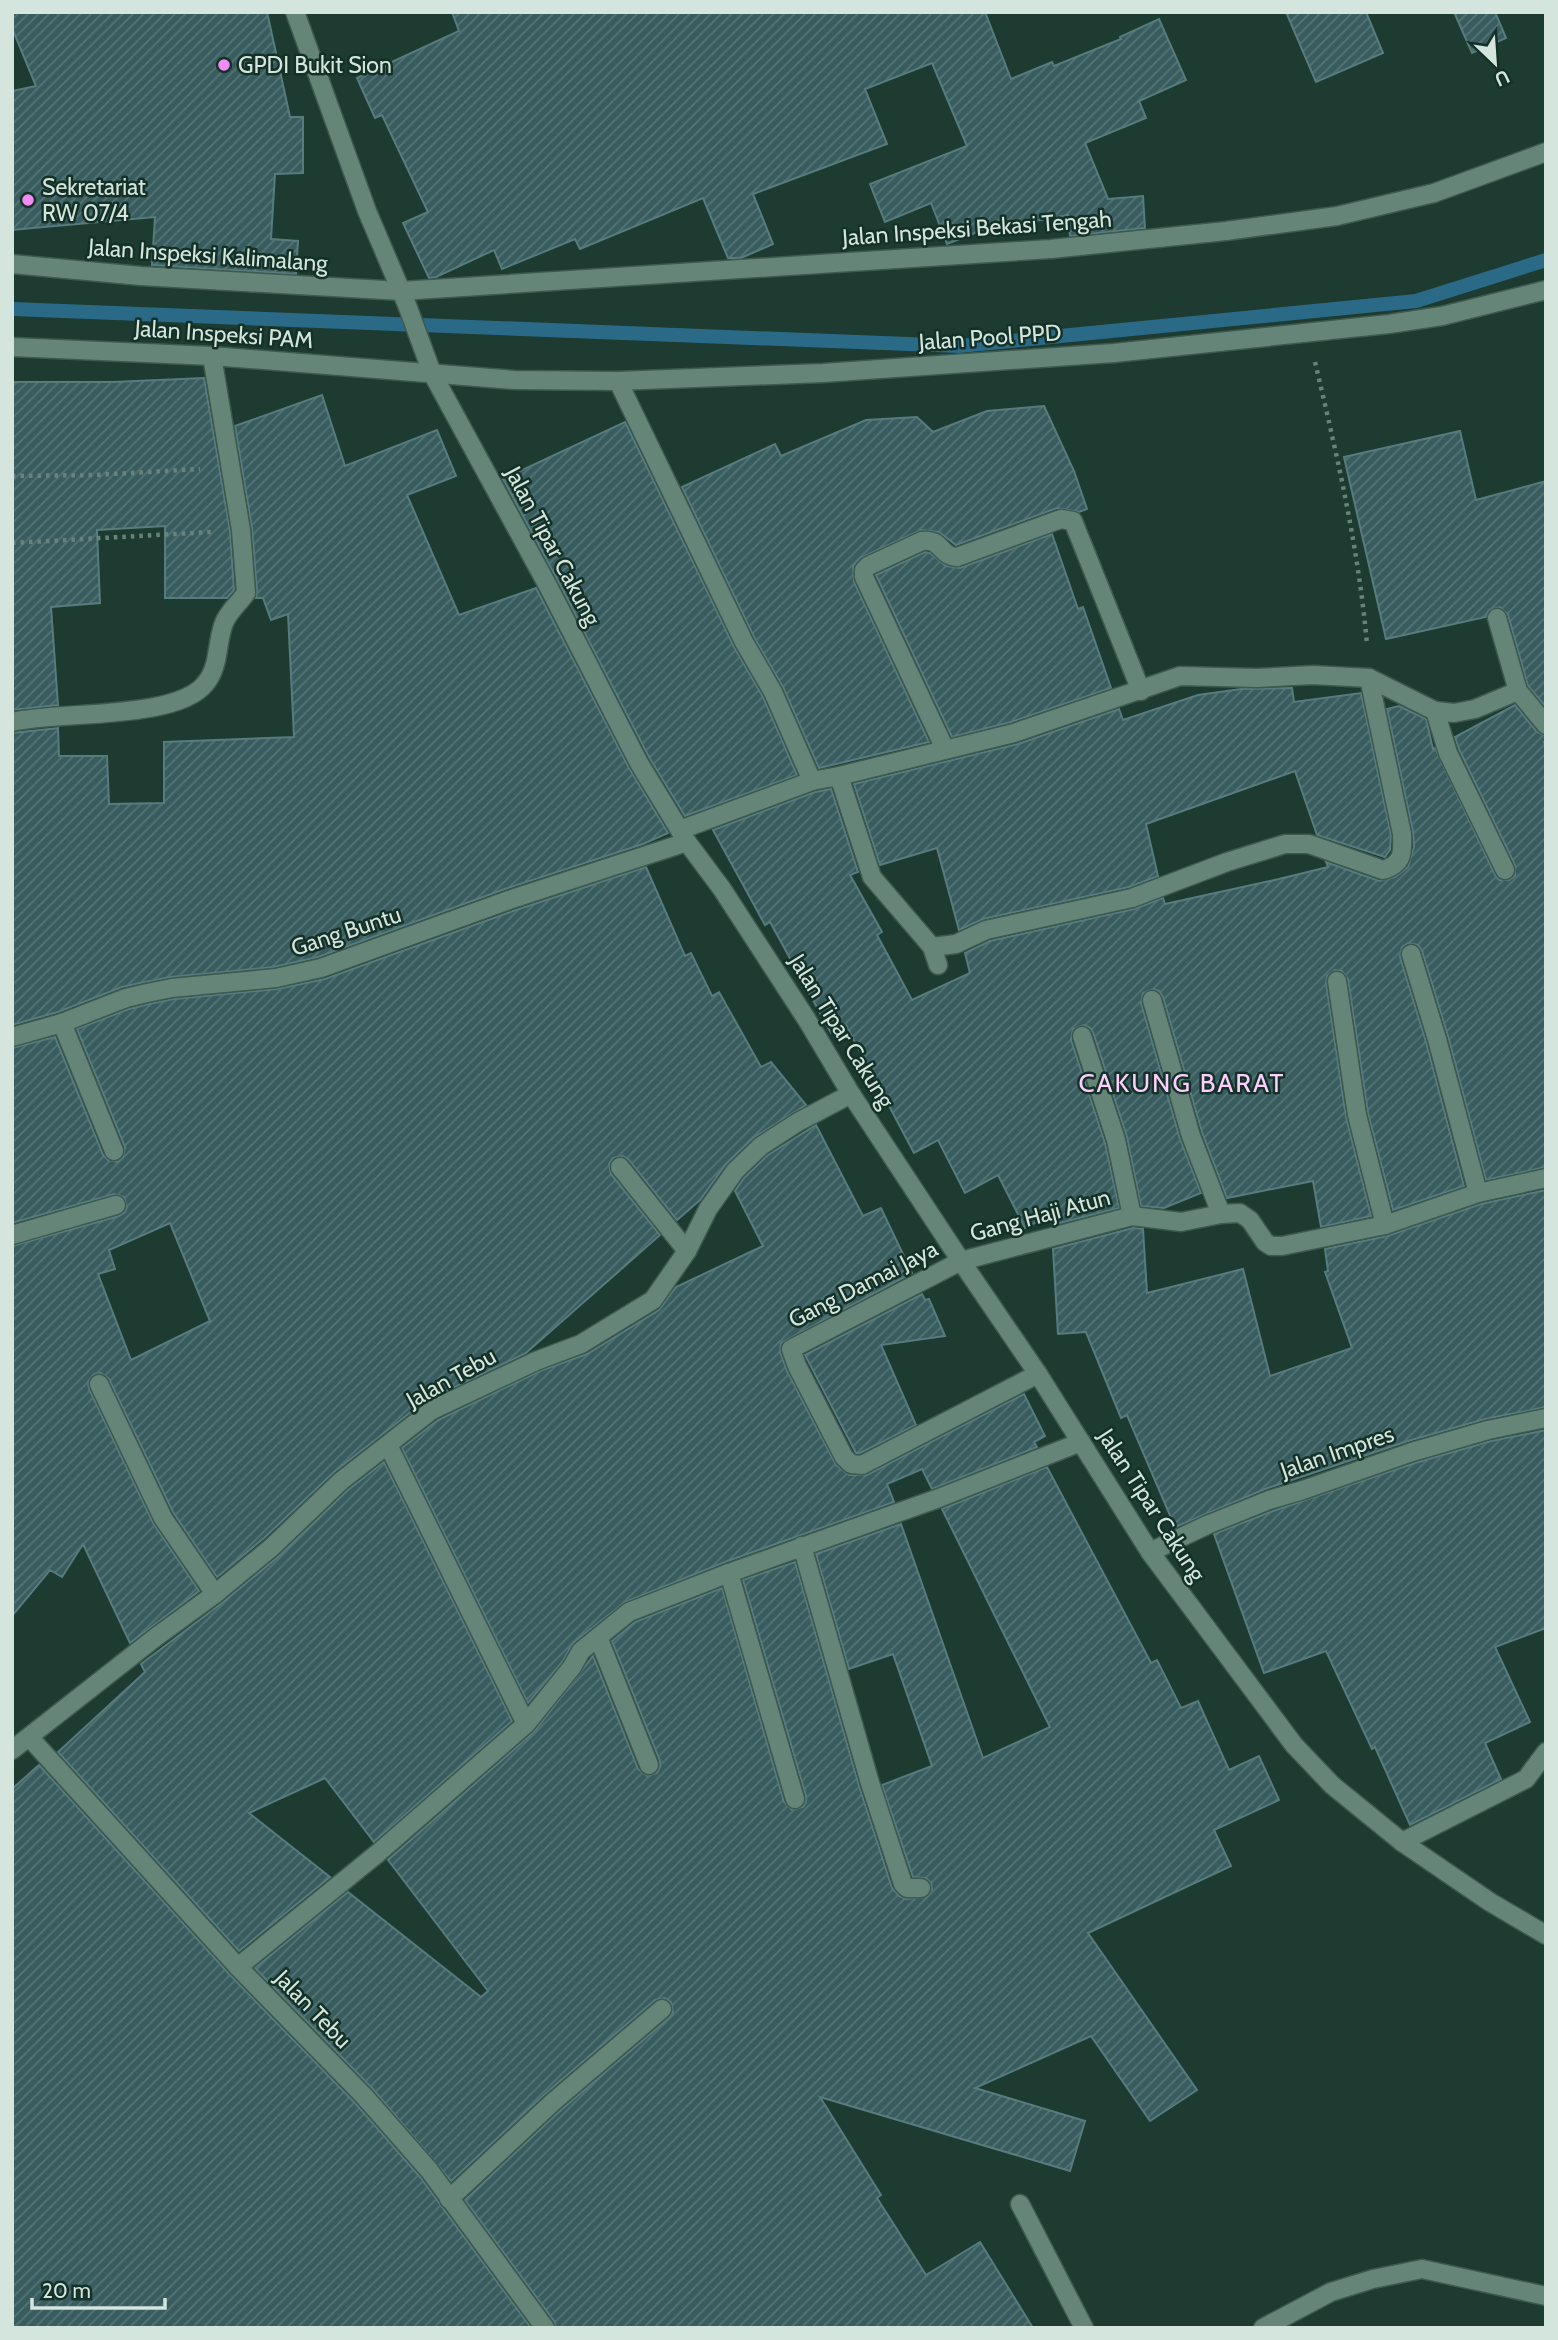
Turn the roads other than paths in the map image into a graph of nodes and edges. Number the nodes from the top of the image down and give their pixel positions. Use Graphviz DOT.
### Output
graph roads {
  1 [pos="295,12"];
  2 [pos="1546,152"];
  3 [pos="12,264"];
  4 [pos="1546,290"];
  5 [pos="404,298"];
  6 [pos="12,348"];
  7 [pos="212,356"];
  8 [pos="430,367"];
  9 [pos="618,381"];
  10 [pos="1497,618"];
  11 [pos="1369,678"];
  12 [pos="1141,691"];
  13 [pos="1518,691"];
  14 [pos="1435,711"];
  15 [pos="12,722"];
  16 [pos="1546,725"];
  17 [pos="945,749"];
  18 [pos="839,776"];
  19 [pos="812,781"];
  20 [pos="684,836"];
  21 [pos="1505,870"];
  22 [pos="932,947"];
  23 [pos="1411,954"];
  24 [pos="938,965"];
  25 [pos="1336,981"];
  26 [pos="1152,1000"];
  27 [pos="62,1023"];
  28 [pos="1082,1035"];
  29 [pos="12,1037"];
  30 [pos="851,1094"];
  31 [pos="114,1151"];
  32 [pos="620,1167"];
  33 [pos="1546,1178"];
  34 [pos="1478,1193"];
  35 [pos="116,1205"];
  36 [pos="1221,1214"];
  37 [pos="1132,1216"];
  38 [pos="1385,1225"];
  39 [pos="12,1235"];
  40 [pos="687,1251"];
  41 [pos="961,1261"];
  42 [pos="1038,1374"];
  43 [pos="99,1384"];
  44 [pos="1546,1418"];
  45 [pos="1081,1442"];
  46 [pos="388,1445"];
  47 [pos="802,1546"];
  48 [pos="1150,1552"];
  49 [pos="729,1573"];
  50 [pos="215,1594"];
  51 [pos="598,1637"];
  52 [pos="526,1724"];
  53 [pos="30,1738"];
  54 [pos="12,1750"];
  55 [pos="1546,1752"];
  56 [pos="649,1765"];
  57 [pos="795,1799"];
  58 [pos="1402,1842"];
  59 [pos="921,1888"];
  60 [pos="1546,1936"];
  61 [pos="238,1967"];
  62 [pos="662,2009"];
  63 [pos="449,2199"];
  64 [pos="1020,2204"];
  65 [pos="1546,2296"];
  66 [pos="545,2328"];
  67 [pos="1084,2328"];
  68 [pos="1264,2328"];
  1 -- 5 [label="street, Jalan Tipar Cakung"];
  2 -- 5 [label="street, Jalan Inspeksi Bekasi Tengah"];
  3 -- 5 [label="street, Jalan Inspeksi Kalimalang"];
  4 -- 9 [label="street, Jalan Pool PPD"];
  5 -- 8 [label="street, Jalan Tipar Cakung"];
  6 -- 7 [label="street, Jalan Inspeksi PAM"];
  7 -- 8 [label="street, Jalan Inspeksi PAM"];
  7 -- 15 [label="street"];
  8 -- 9 [label="street, Jalan Pool PPD"];
  8 -- 20 [label="street, Jalan Tipar Cakung"];
  9 -- 19 [label="street"];
  10 -- 13 [label="street"];
  11 -- 12 [label="street, Gang Buntu"];
  11 -- 14 [label="street"];
  11 -- 22 [label="street"];
  12 -- 17 [label="street, Gang Buntu"];
  12 -- 17 [label="street"];
  13 -- 14 [label="street"];
  13 -- 16 [label="street"];
  14 -- 21 [label="street"];
  17 -- 18 [label="street, Gang Buntu"];
  18 -- 19 [label="street, Gang Buntu"];
  18 -- 22 [label="street"];
  19 -- 20 [label="street, Gang Buntu"];
  20 -- 27 [label="street, Gang Buntu"];
  20 -- 30 [label="street, Jalan Tipar Cakung"];
  22 -- 24 [label="street"];
  23 -- 34 [label="street"];
  25 -- 38 [label="street"];
  26 -- 36 [label="street"];
  27 -- 29 [label="street, Gang Buntu"];
  27 -- 31 [label="street"];
  28 -- 37 [label="street"];
  30 -- 40 [label="street, Jalan Tebu"];
  30 -- 41 [label="street, Jalan Tipar Cakung"];
  32 -- 40 [label="street"];
  33 -- 34 [label="street"];
  34 -- 38 [label="street"];
  35 -- 39 [label="street"];
  36 -- 37 [label="street"];
  36 -- 38 [label="street"];
  37 -- 41 [label="street, Gang Haji Atun"];
  40 -- 46 [label="street, Jalan Tebu"];
  41 -- 42 [label="street, Jalan Tipar Cakung"];
  41 -- 42 [label="street, Gang Damai Jaya"];
  42 -- 45 [label="street, Jalan Tipar Cakung"];
  43 -- 50 [label="street"];
  44 -- 48 [label="street, Jalan Impres"];
  45 -- 47 [label="street"];
  45 -- 48 [label="street, Jalan Tipar Cakung"];
  46 -- 50 [label="street, Jalan Tebu"];
  46 -- 52 [label="street"];
  47 -- 49 [label="street"];
  47 -- 59 [label="street"];
  48 -- 58 [label="street, Jalan Tipar Cakung"];
  49 -- 51 [label="street"];
  49 -- 57 [label="street"];
  50 -- 53 [label="street, Jalan Tebu"];
  51 -- 52 [label="street"];
  51 -- 56 [label="street"];
  52 -- 61 [label="street"];
  53 -- 54 [label="street, Jalan Tebu"];
  53 -- 61 [label="street, Jalan Tebu"];
  55 -- 58 [label="street"];
  58 -- 60 [label="street, Jalan Tipar Cakung"];
  61 -- 63 [label="street, Jalan Tebu"];
  62 -- 63 [label="street"];
  63 -- 66 [label="street, Jalan Tebu"];
  64 -- 67 [label="street"];
  65 -- 68 [label="street"];
}
